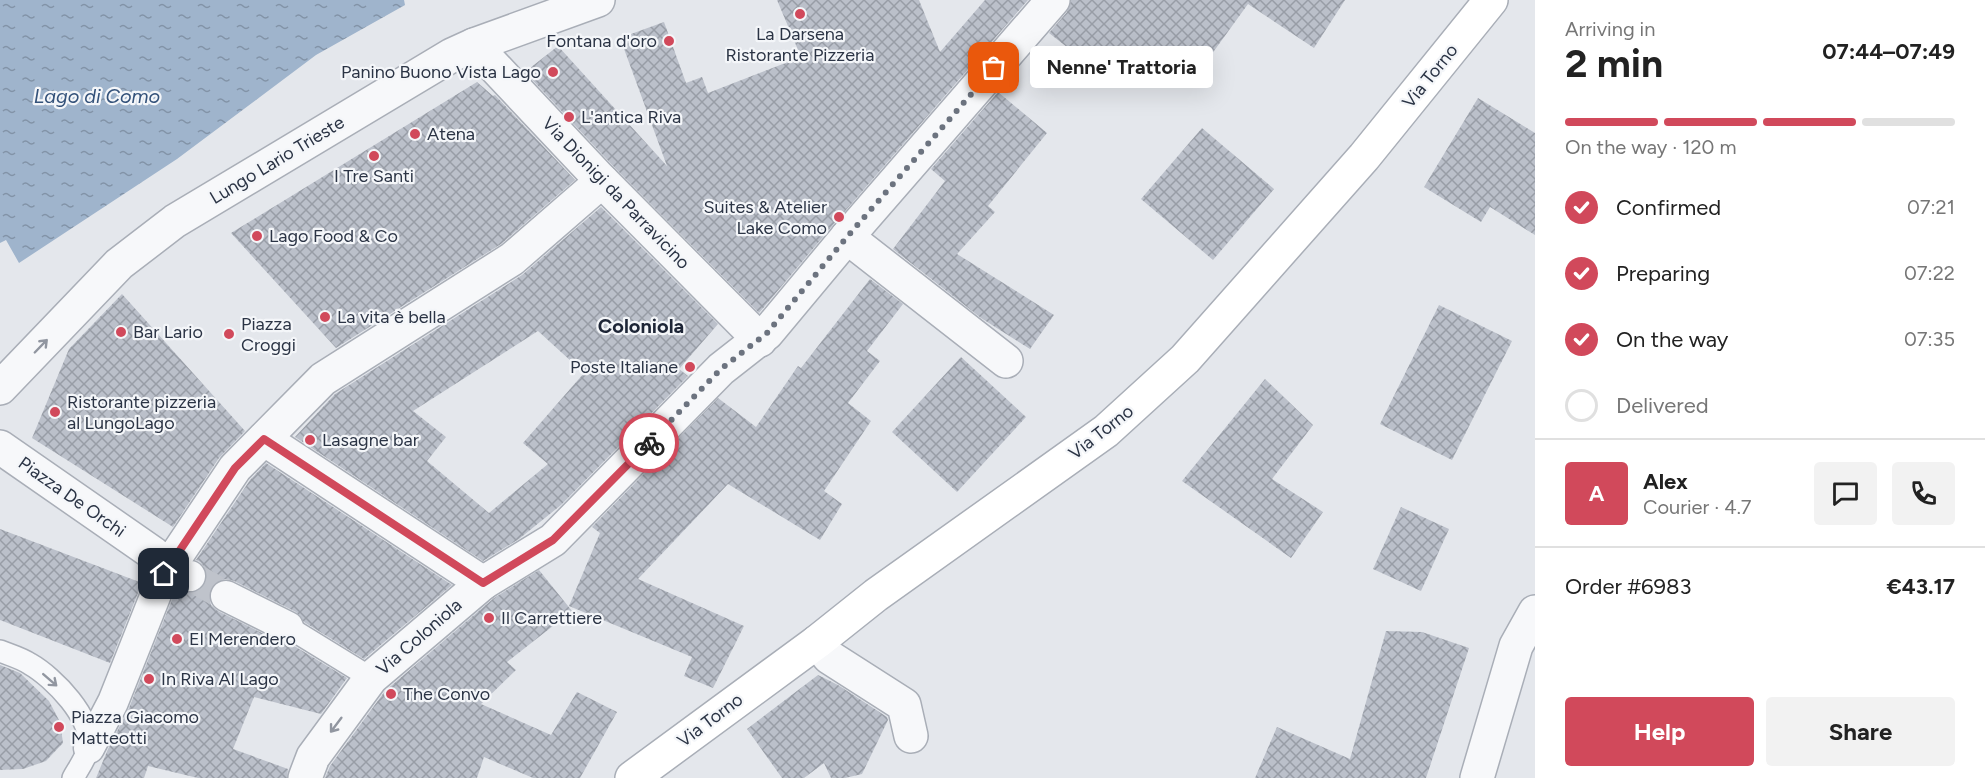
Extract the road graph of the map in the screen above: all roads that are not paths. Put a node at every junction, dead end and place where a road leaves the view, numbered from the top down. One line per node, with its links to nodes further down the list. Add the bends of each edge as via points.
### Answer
1 (598, 0): 4 (street, Lungo Lario Trieste)
2 (1053, 0): 6 (street, Via Coloniola)
3 (1491, 0): 17 (main road, Via Torno, via 1364,157 1185,359 1106,431 876,595)
4 (474, 45): 5 (street, Via Dionigi da Parravicino); 9 (street, Lungo Lario Trieste, one-way to 4, via 119,264 175,221)
5 (602, 181): 7 (street, Via Dionigi da Parravicino); 10 (street, via 512,259 323,379)
6 (847, 237): 7 (street, Via Coloniola); 8 (street)
7 (760, 340): 13 (street, Via Coloniola, via 721,369 553,540)
8 (1006, 361)
9 (0, 388)
10 (264, 439): 12 (street, via 235,468); 13 (street)
11 (0, 447): 12 (street, Piazza De Orchi, via 154,554)
12 (177, 575): 21 (street)
13 (483, 583): 19 (street, Via Coloniola)
14 (226, 596): 16 (street)
15 (1535, 612): 25 (street, via 1516,646)
16 (288, 627): 19 (lane)
17 (817, 642): 20 (street, via 828,657 904,705); 24 (main road, Via Torno)
18 (0, 651): 21 (lane, one-way to 21, via 30,664 76,705)
19 (371, 678): 23 (street, Via Coloniola, one-way to 23, via 312,757)
20 (911, 736)
21 (89, 748): 22 (lane)
22 (73, 778)
23 (306, 778)
24 (632, 778)
25 (1477, 778)

